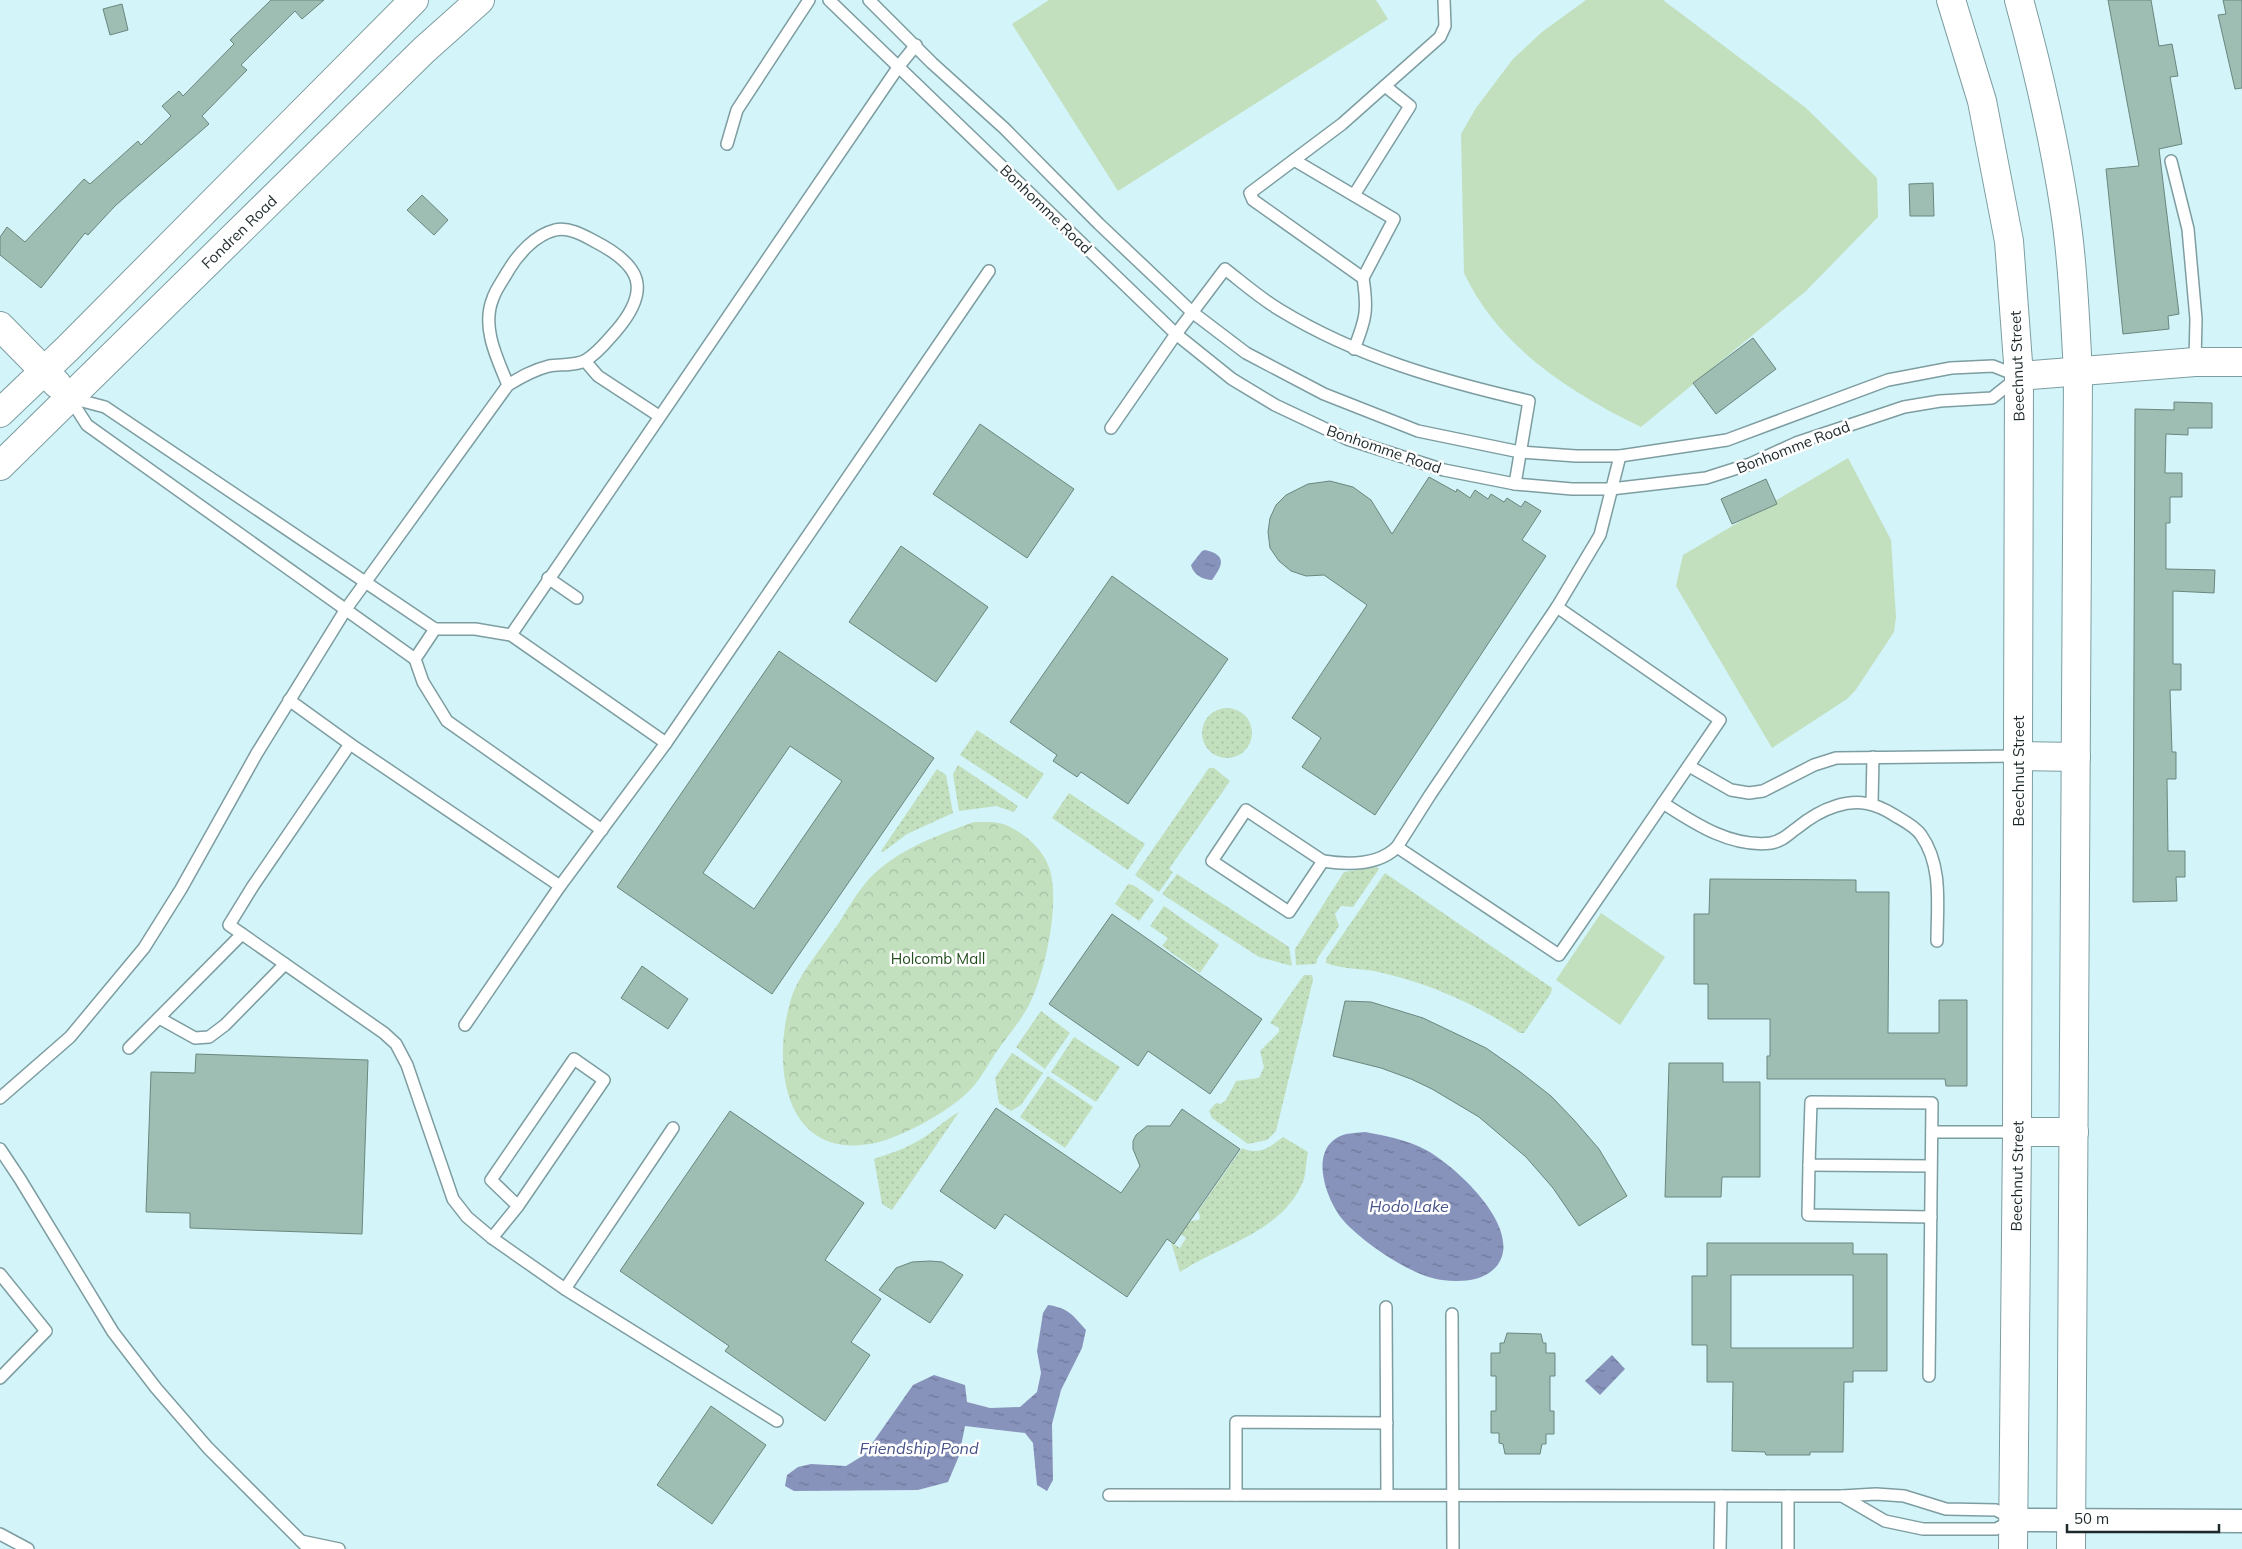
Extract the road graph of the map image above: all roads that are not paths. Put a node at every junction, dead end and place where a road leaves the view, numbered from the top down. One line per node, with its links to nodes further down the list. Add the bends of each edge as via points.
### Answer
1 (414, 0): 25 (main road)
2 (480, 0): 29 (main road, Fondren Road, via 424,50)
3 (808, 0): 12 (lane, via 737,110)
4 (829, 0): 10 (lane, Bonhomme Road)
5 (869, 0): 9 (lane, Bonhomme Road)
6 (1444, 0): 11 (lane, via 1445,26 1440,37)
7 (1952, 0): 27 (main road, Beechnut Street, via 1982,101 2009,241)
8 (2019, 0): 26 (main road, via 2049,119 2065,212 2073,280)
9 (916, 46): 10 (lane); 18 (lane, Bonhomme Road)
10 (899, 66): 20 (lane, Bonhomme Road); 31 (lane)
11 (1385, 86): 13 (lane); 15 (lane, via 1410,106)
12 (726, 144)
13 (1294, 160): 15 (lane); 17 (lane, via 1250,193 1253,200)
14 (2171, 161): 23 (lane, via 2188,229 2196,319)
15 (1354, 195): 17 (lane, via 1394,219)
16 (989, 271): 47 (lane)
17 (1363, 278): 21 (lane, via 1365,323)
18 (1192, 312): 20 (lane); 21 (lane, via 1225,269 1278,309); 33 (lane, Bonhomme Road, via 1246,353 1324,394 1418,431)
19 (0, 326): 25 (main road)
20 (1176, 334): 32 (lane); 36 (lane, Bonhomme Road, via 1232,379 1275,405 1347,439 1444,470)
21 (1354, 349): 33 (lane, via 1459,385 1530,401)
22 (585, 361): 28 (lane, via 549,366); 28 (lane, via 602,347 635,304 636,276 615,251 576,231 556,230 527,247 492,298 488,321 492,348); 31 (lane, via 598,376)
23 (2195, 362): 24 (main road, Bonhomme Road); 26 (main road, Bonhomme Road)
24 (2242, 362)
25 (44, 371): 29 (main road); 30 (main road)
26 (2078, 373): 27 (main road, Bonhomme Road); 50 (main road)
27 (2019, 376): 34 (lane, Bonhomme Road, via 1993,366 1951,368 1888,380 1727,440); 37 (lane, Bonhomme Road, via 1992,398 1904,407 1706,478); 49 (main road, Beechnut Street)
28 (508, 385): 39 (lane)
29 (70, 398): 35 (main road, Fondren Road); 39 (lane, via 105,407); 42 (lane, via 86,425)
30 (0, 413)
31 (659, 416): 38 (lane)
32 (1111, 428)
33 (1520, 452): 34 (lane, Bonhomme Road); 36 (lane)
34 (1620, 456): 37 (lane)
35 (0, 466)
36 (1515, 484): 37 (lane, Bonhomme Road, via 1572,489)
37 (1611, 488): 41 (lane, via 1600,535)
38 (548, 578): 40 (lane); 44 (lane)
39 (364, 583): 42 (lane); 43 (lane)
40 (577, 598)
41 (1557, 607): 52 (lane, via 1720,720); 56 (lane)
42 (346, 609): 45 (lane); 46 (lane)
43 (434, 629): 44 (lane, via 475,629); 45 (lane)
44 (511, 635): 47 (lane)
45 (415, 659): 55 (lane, via 422,682 447,721)
46 (289, 700): 48 (lane); 65 (lane, via 144,948 70,1037)
47 (666, 743): 55 (lane)
48 (350, 744): 58 (lane); 59 (lane, via 230,925)
49 (2018, 756): 50 (main road); 51 (lane); 68 (main road, Beechnut Street)
50 (2076, 756): 69 (main road)
51 (1874, 757): 52 (lane, via 1836,758 1814,765 1763,791 1749,793 1731,790); 54 (lane)
52 (1689, 766): 53 (lane)
53 (1663, 803): 54 (lane, via 1718,835 1761,843 1779,841 1836,806); 56 (lane, via 1559,955)
54 (1872, 803): 60 (lane, via 1920,833 1935,863)
55 (602, 830): 58 (lane)
56 (1397, 847): 57 (lane, via 1380,860 1357,863)
57 (1323, 860): 57 (lane, via 1246,810 1212,861 1289,912)
58 (560, 886): 63 (lane)
59 (242, 934): 61 (lane); 62 (lane)
60 (1937, 941)
61 (285, 964): 62 (lane, via 209,1037 195,1038); 75 (lane, via 396,1044 407,1065 453,1199 467,1217)
62 (159, 1018): 64 (lane)
63 (465, 1025)
64 (129, 1048)
65 (0, 1098)
66 (673, 1128): 77 (lane)
67 (1932, 1132): 68 (lane); 71 (lane, via 1932,1103 1810,1102); 72 (lane)
68 (2017, 1132): 69 (main road); 92 (main road, Beechnut Street)
69 (2074, 1132): 93 (main road)
70 (0, 1150): 97 (lane, via 113,1332 156,1388 208,1448)
71 (1809, 1164): 72 (lane); 74 (lane, via 1808,1214)
72 (1931, 1166): 74 (lane)
73 (518, 1206): 73 (lane, via 604,1080 574,1058 491,1180); 75 (lane)
74 (1931, 1217): 80 (lane)
75 (492, 1238): 77 (lane)
76 (0, 1274): 81 (lane, via 46,1331)
77 (565, 1289): 82 (lane)
78 (1386, 1307): 83 (lane)
79 (1452, 1314): 87 (lane)
80 (1929, 1376)
81 (0, 1378)
82 (777, 1421)
83 (1386, 1423): 85 (lane, via 1236,1422); 86 (lane)
84 (1109, 1495): 85 (lane)
85 (1236, 1495): 86 (lane)
86 (1387, 1495): 87 (lane)
87 (1453, 1496): 88 (lane); 100 (lane)
88 (1721, 1496): 89 (lane); 101 (lane)
89 (1788, 1496): 90 (lane); 102 (lane)
90 (1842, 1496): 91 (lane, via 1904,1496); 95 (lane, via 1885,1521)
91 (1946, 1509): 92 (lane, via 1996,1510); 95 (lane)
92 (2014, 1520): 93 (street); 95 (lane, via 1996,1529); 103 (main road, Beechnut Street)
93 (2071, 1520): 94 (street); 104 (main road)
94 (2242, 1521)
95 (1944, 1530)
96 (0, 1534): 98 (lane)
97 (305, 1545): 99 (lane)
98 (28, 1549)
99 (339, 1549)
100 (1453, 1549)
101 (1720, 1549)
102 (1788, 1549)
103 (2013, 1549)
104 (2071, 1549)

